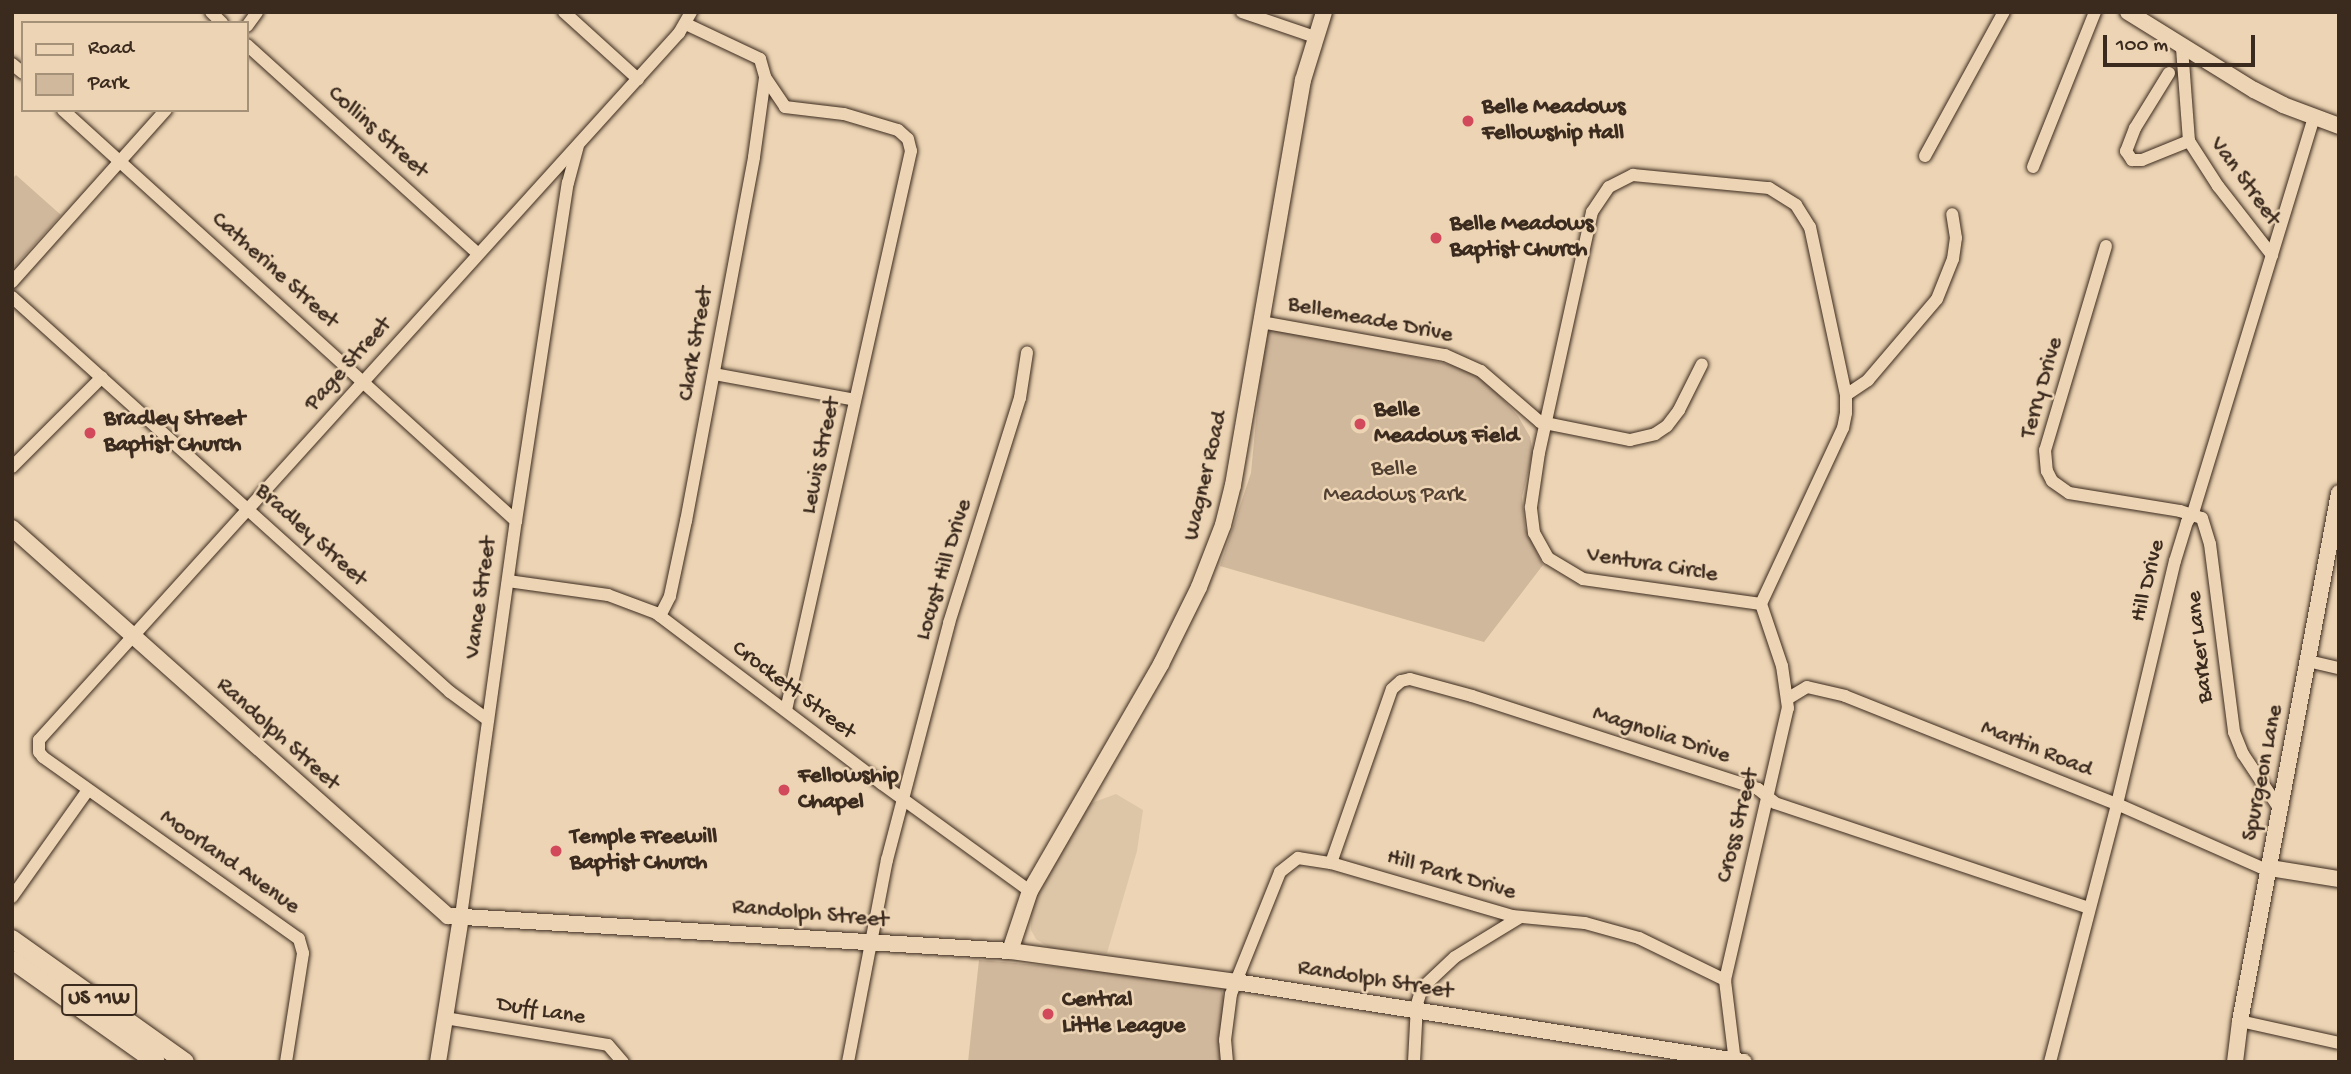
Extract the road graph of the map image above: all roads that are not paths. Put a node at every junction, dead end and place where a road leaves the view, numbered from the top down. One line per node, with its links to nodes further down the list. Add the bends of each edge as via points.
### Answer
1 (564, 12): 13 (street)
2 (1241, 12): 8 (street)
3 (1324, 12): 8 (street, Wagner Road)
4 (2004, 12): 20 (street)
5 (2095, 12): 22 (street)
6 (2128, 12): 10 (street)
7 (688, 18): 12 (street, Lewis Street, via 755,54 764,64); 13 (street, Page Street)
8 (1315, 37): 29 (street, Wagner Road, via 1303,80)
9 (248, 46): 25 (street, Collins Street)
10 (2182, 48): 16 (street); 18 (street, Van Street)
11 (2169, 73): 18 (street, via 2126,146 2127,156 2132,160 2153,158)
12 (765, 77): 32 (street, Clark Street); 36 (street, Lewis Street, via 775,96 793,110 844,114 904,134 911,151)
13 (638, 79): 19 (street, Page Street)
14 (65, 112): 21 (street, Catherine Street)
15 (164, 112): 21 (street)
16 (2314, 118): 17 (street); 26 (street, Hill Drive)
17 (2339, 126)
18 (2189, 141): 26 (street, Van Street)
19 (579, 142): 25 (street, Page Street); 42 (street, Vance Street, via 568,183)
20 (1925, 156)
21 (119, 162): 27 (street); 34 (street, Catherine Street)
22 (2033, 167)
23 (1952, 214): 35 (street, via 1953,259 1937,299 1868,380)
24 (2106, 246): 41 (street, Terry Drive, via 2045,450 2047,471 2052,481 2069,493)
25 (477, 253): 34 (street, Page Street)
26 (2272, 255): 41 (street, Hill Drive)
27 (12, 282)
28 (12, 297): 33 (street, Bradley Street)
29 (1261, 322): 37 (street, Bellemeade Drive, via 1459,359 1481,370 1534,419); 62 (street, Wagner Road, via 1233,485 1214,551 1161,664)
30 (1027, 353): 56 (street, Locust Hill Drive, via 1020,398 950,623)
31 (1702, 364): 37 (street, Bellemeade Drive, via 1674,418 1655,434 1630,440)
32 (714, 374): 36 (street); 46 (street, Clark Street, via 673,583)
33 (102, 377): 38 (street); 40 (street, Bradley Street)
34 (364, 380): 40 (street, Page Street); 42 (street, Catherine Street)
35 (1846, 395): 37 (street, Ventura Circle, via 1810,228 1796,205 1765,187 1633,175 1609,187 1592,212); 45 (street, Ventura Circle, via 1843,428)
36 (855, 400): 51 (street, Lewis Street)
37 (1547, 424): 45 (street, Ventura Circle, via 1531,520 1539,545 1554,564 1595,582)
38 (12, 467)
39 (2339, 492): 48 (street, Spurgeon Lane)
40 (248, 508): 47 (street, Page Street); 52 (street, Bradley Street, via 450,692)
41 (2193, 513): 57 (street, Hill Drive, via 2175,561); 58 (street, Barker Lane, via 2206,525 2210,544 2234,732 2243,754)
42 (516, 521): 44 (street, Vance Street)
43 (12, 528): 47 (street, Randolph Street)
44 (508, 581): 46 (street, Crockett Street, via 630,600); 52 (street, Vance Street)
45 (1761, 604): 50 (street, Cross Street, via 1782,666)
46 (660, 616): 51 (street, Crockett Street)
47 (133, 637): 53 (street, Page Street); 65 (street, Randolph Street, via 431,903 448,916)
48 (2308, 661): 49 (street); 58 (street, Spurgeon Lane)
49 (2339, 668)
50 (1787, 699): 55 (street, Cross Street); 57 (street, Martin Road, via 1807,687 1845,696)
51 (786, 710): 56 (street, Crockett Street)
52 (488, 720): 65 (street, Vance Street)
53 (37, 747): 54 (street, Moorland Avenue, via 43,757)
54 (88, 790): 63 (street); 80 (street, Moorland Avenue, via 299,939 303,953)
55 (1767, 797): 59 (street, Magnolia Drive, via 1758,789 1410,679 1392,689); 64 (street, Magnolia Drive); 71 (street, Cross Street)
56 (903, 799): 62 (street, Crockett Street); 68 (street, Locust Hill Drive)
57 (2117, 804): 60 (street, Martin Road); 64 (street, Hill Drive)
58 (2281, 811): 60 (street, Spurgeon Lane)
59 (1331, 863): 66 (street, Hill Park Drive); 72 (street, Hill Park Drive, via 1306,857 1284,865)
60 (2270, 868): 61 (street); 75 (street, Spurgeon Lane)
61 (2339, 879)
62 (1030, 891): 69 (street, Wagner Road)
63 (12, 897)
64 (2089, 908): 86 (street, Hill Drive)
65 (461, 916): 68 (street, Randolph Street); 74 (street, Vance Street)
66 (1519, 918): 71 (street, Hill Park Drive, via 1585,923 1639,938); 73 (street, via 1440,970 1422,988)
67 (12, 939): 79 (main road, US 11W)
68 (871, 943): 69 (street, Randolph Street); 83 (street, Locust Hill Drive)
69 (1010, 951): 72 (street, Randolph Street)
70 (12, 960): 78 (main road, US 11W)
71 (1725, 980): 77 (street, Cross Street)
72 (1236, 982): 73 (street, Randolph Street); 84 (street, Hill Park Drive, via 1226,1019)
73 (1416, 1011): 77 (street, Randolph Street); 85 (street)
74 (445, 1018): 81 (street, Vance Street); 82 (street, Duff Lane, via 608,1045)
75 (2240, 1021): 76 (street); 87 (street, Spurgeon Lane)
76 (2339, 1043)
77 (1738, 1061)
78 (156, 1062)
79 (185, 1062)
80 (286, 1062)
81 (438, 1062)
82 (623, 1062)
83 (848, 1062)
84 (1227, 1062)
85 (1414, 1062)
86 (2050, 1062)
87 (2235, 1062)

